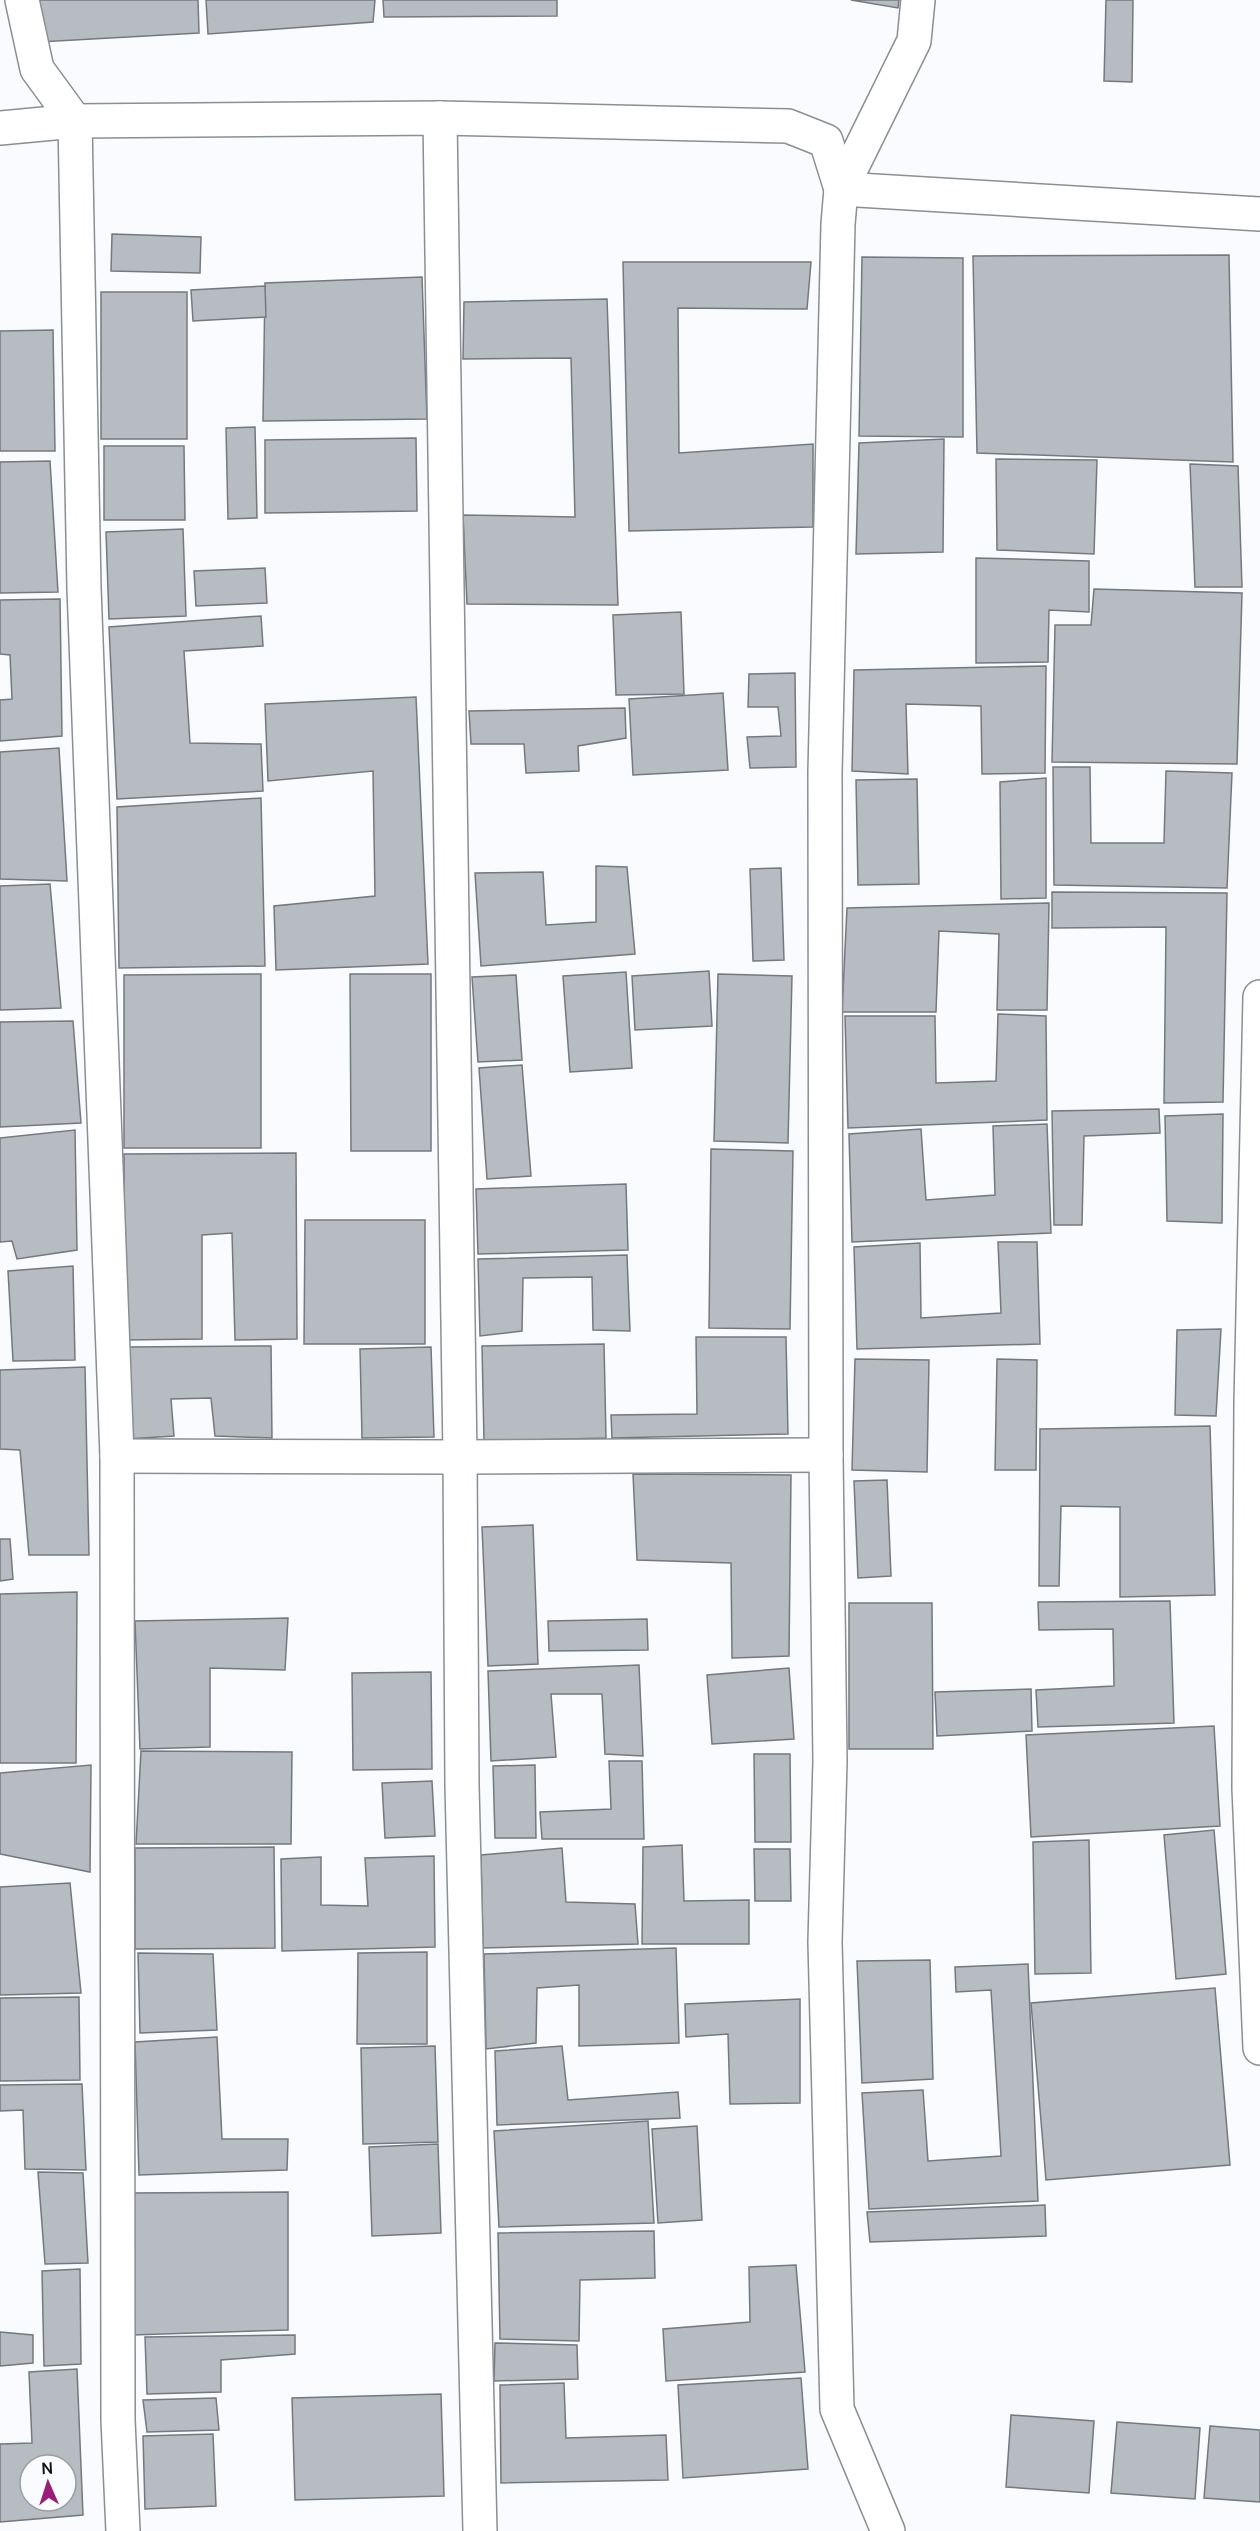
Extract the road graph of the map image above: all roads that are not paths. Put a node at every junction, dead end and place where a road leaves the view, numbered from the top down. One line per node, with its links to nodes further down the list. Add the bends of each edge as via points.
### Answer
1 (21, 0): 4 (street, via 37,69)
2 (918, 0): 6 (street, via 914,41)
3 (440, 118): 4 (street); 6 (street, via 789,126 826,141); 11 (street)
4 (75, 121): 5 (street); 10 (street, via 84,588)
5 (0, 128)
6 (841, 189): 7 (street); 9 (street, via 825,772)
7 (1260, 214)
8 (1260, 998): 12 (street, via 1251,1391 1250,1788)
9 (826, 1455): 11 (street); 15 (street, via 830,1761 825,1942 837,2409)
10 (117, 1456): 11 (street); 13 (street, via 118,2420)
11 (460, 1457): 14 (street, via 462,1785)
12 (1260, 2048)
13 (123, 2531)
14 (480, 2531)
15 (888, 2531)

